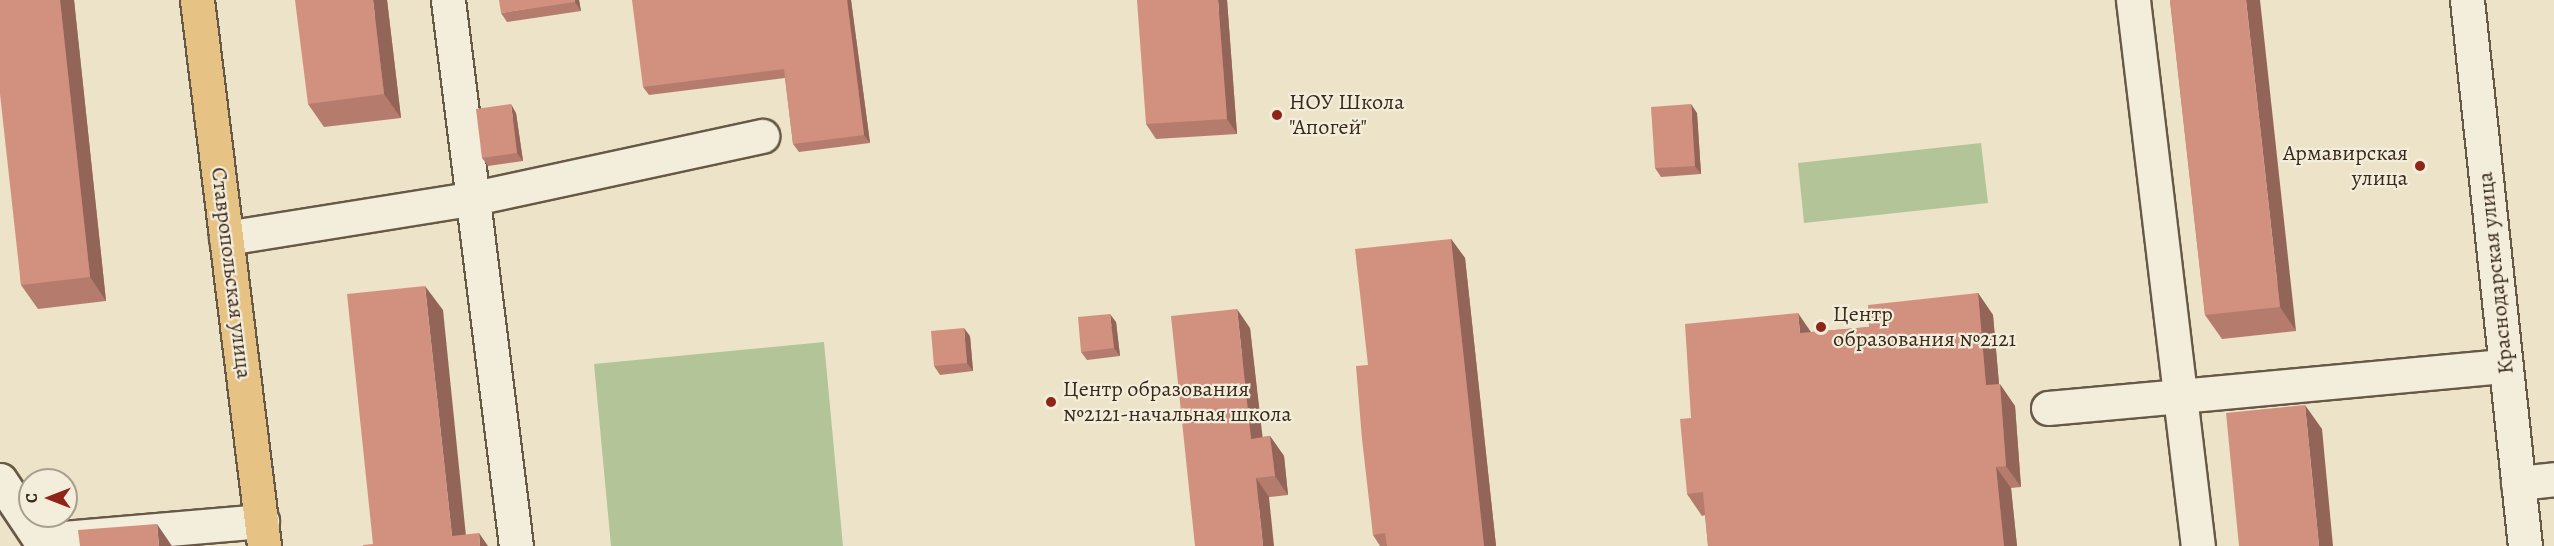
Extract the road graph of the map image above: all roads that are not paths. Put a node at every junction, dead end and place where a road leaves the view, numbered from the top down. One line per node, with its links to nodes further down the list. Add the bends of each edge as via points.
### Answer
1 (197, 0): 7 (main road, Ставропольская улица)
2 (448, 0): 6 (street)
3 (2133, 0): 9 (street)
4 (2467, 0): 8 (street, Краснодарская улица)
5 (762, 136): 6 (street)
6 (475, 198): 7 (street); 16 (street)
7 (226, 238): 14 (main road, Ставропольская улица)
8 (2506, 366): 9 (street); 13 (street, Краснодарская улица)
9 (2180, 396): 10 (street); 17 (street)
10 (2048, 408)
11 (2554, 479): 13 (street)
12 (0, 480): 15 (street)
13 (2518, 483): 18 (street, Краснодарская улица)
14 (263, 533): 15 (street)
15 (40, 543)
16 (516, 546)
17 (2198, 546)
18 (2525, 546)

